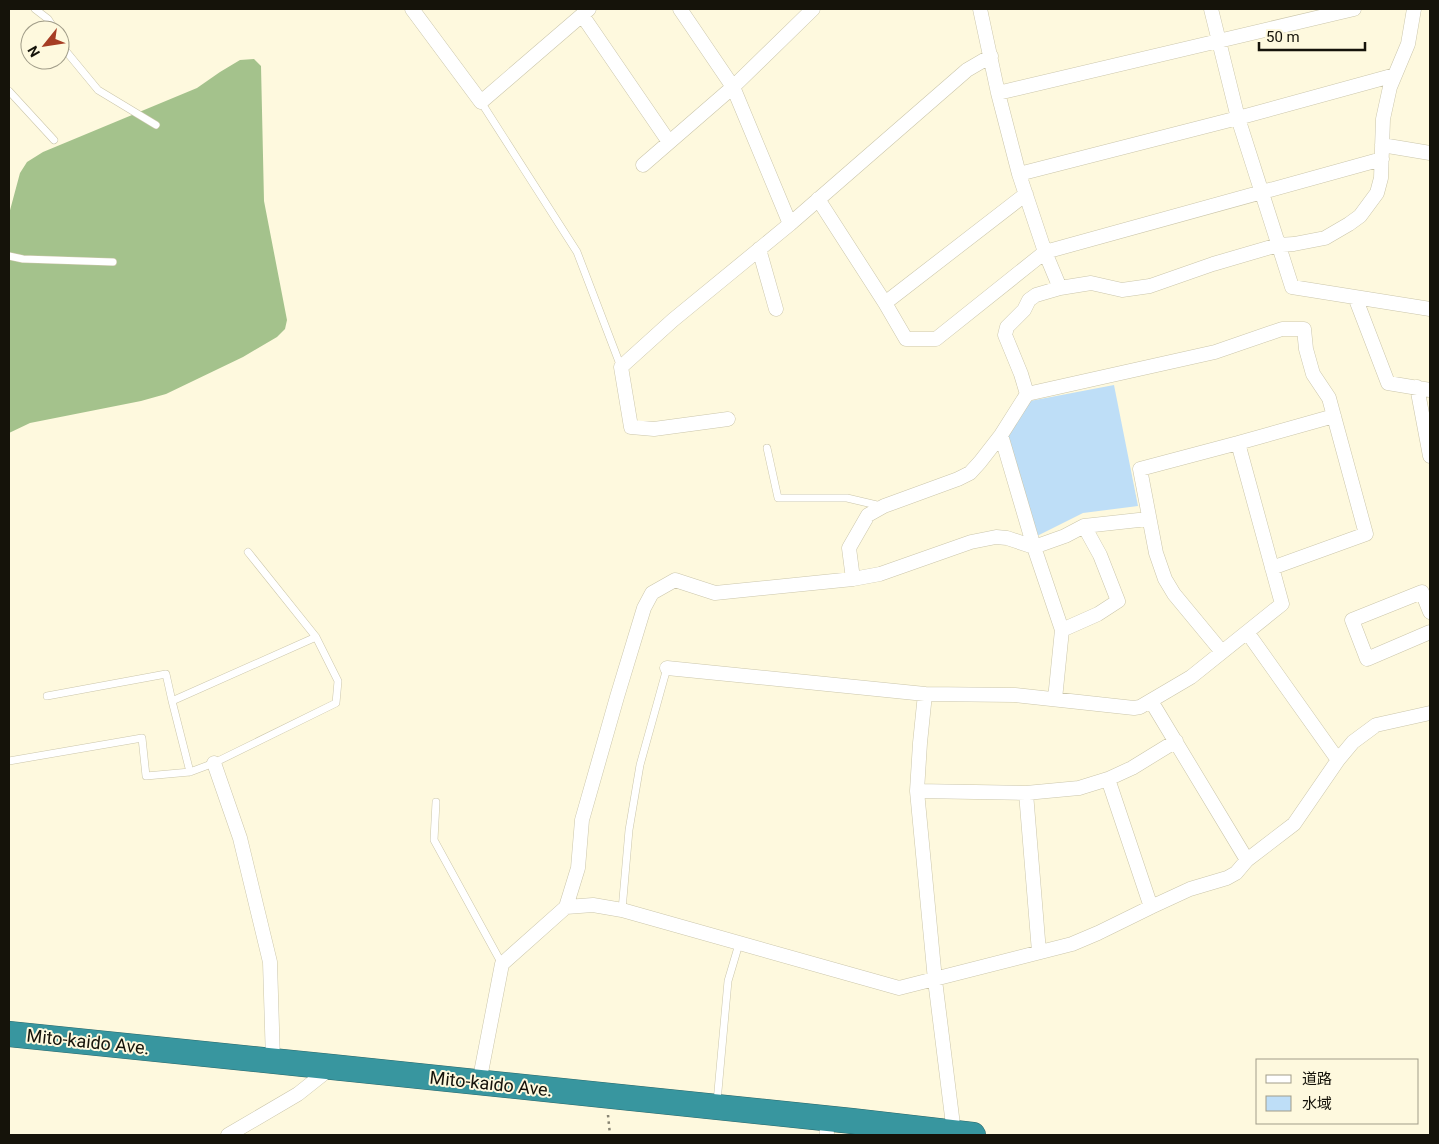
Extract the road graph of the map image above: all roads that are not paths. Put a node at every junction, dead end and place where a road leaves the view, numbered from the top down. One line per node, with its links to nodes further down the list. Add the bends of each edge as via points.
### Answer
1 (35, 9): 10 (lane)
2 (412, 9): 18 (street)
3 (680, 9): 15 (street)
4 (813, 9): 15 (street)
5 (1211, 9): 11 (street)
6 (1354, 9): 11 (street)
7 (1414, 9): 14 (street, via 1408,44)
8 (985, 10): 13 (street)
9 (586, 12): 18 (street); 22 (street)
10 (49, 20)
11 (1218, 41): 17 (street); 19 (street)
12 (70, 55): 20 (lane, via 98,90)
13 (991, 56): 17 (street); 29 (street, via 967,70)
14 (1394, 74): 19 (street); 23 (street, via 1383,119)
15 (733, 87): 22 (street); 30 (street)
16 (9, 91): 21 (lane)
17 (998, 93): 26 (street)
18 (481, 102): 41 (lane, via 578,252)
19 (1238, 118): 26 (street); 27 (street)
20 (156, 125)
21 (54, 140)
22 (669, 142): 25 (street)
23 (1382, 152): 24 (street); 27 (street); 31 (street, via 1382,178 1377,193 1360,216 1325,238)
24 (1430, 153)
25 (643, 165)
26 (1019, 174): 28 (street)
27 (1261, 192): 31 (street); 33 (street)
28 (1026, 194): 33 (street); 38 (street)
29 (818, 199): 30 (street); 38 (street)
30 (790, 224): 32 (street)
31 (1278, 244): 36 (street, via 1150,286 1122,290 1091,282); 37 (street, via 1292,287)
32 (759, 249): 39 (street); 41 (street)
33 (1045, 252): 36 (street); 38 (street, via 936,339 906,339)
34 (9, 256): 35 (lane)
35 (113, 262)
36 (1060, 288): 43 (street, via 1029,300 1007,327 1005,335)
37 (1355, 297): 40 (street); 42 (street, via 1388,383)
38 (885, 303)
39 (776, 309)
40 (1430, 309)
41 (621, 367): 45 (street, via 631,427 654,429)
42 (1423, 388): 49 (street)
43 (1027, 394): 44 (street, via 1215,352 1282,328 1304,329 1313,374 1329,398); 46 (street)
44 (1334, 416): 47 (street); 55 (street, via 1366,534)
45 (728, 419)
46 (1001, 435): 50 (street, via 970,473); 53 (street)
47 (1238, 443): 51 (street, via 1140,469); 55 (street)
48 (767, 448): 50 (lane, via 778,498 847,498)
49 (1430, 456)
50 (884, 506): 56 (street, via 868,515 849,548)
51 (1148, 519): 52 (street); 62 (street, via 1165,579)
52 (1084, 526): 53 (street); 58 (street, via 1100,555 1118,601)
53 (1034, 547): 56 (street, via 996,537); 58 (street)
54 (248, 552): 61 (lane)
55 (1272, 568): 59 (street, via 1282,604)
56 (853, 580): 80 (street, via 715,593 675,580 652,593 644,608 616,697 582,820 578,868)
57 (1430, 612): 60 (street, via 1422,592 1352,620 1367,659)
58 (1062, 630): 66 (street)
59 (1247, 632): 62 (street); 71 (street)
60 (1430, 632)
61 (316, 636): 67 (lane); 73 (lane, via 338,681 336,703)
62 (1222, 652): 68 (street, via 1191,677)
63 (667, 668): 64 (street); 82 (lane, via 640,765 629,830)
64 (925, 694): 66 (street); 76 (street)
65 (47, 696): 67 (lane, via 166,674)
66 (1055, 698): 68 (street, via 1134,708)
67 (172, 701): 74 (lane)
68 (1151, 701): 70 (street)
69 (1430, 713): 71 (street, via 1376,725 1353,742)
70 (1176, 741): 75 (street); 79 (street)
71 (1338, 760): 79 (street, via 1294,824)
72 (9, 761): 74 (lane, via 142,738 146,776)
73 (214, 763): 74 (lane); 88 (street, via 240,838 270,962)
74 (190, 772)
75 (1108, 779): 77 (street, via 1079,788); 81 (street)
76 (917, 791): 77 (street); 86 (street)
77 (1026, 793): 84 (street)
78 (436, 802): 85 (lane, via 434,840)
79 (1247, 860): 81 (street, via 1236,873 1226,878 1190,889)
80 (566, 906): 82 (street, via 593,904); 85 (street)
81 (1151, 907): 84 (street, via 1072,944)
82 (622, 910): 83 (street)
83 (739, 944): 86 (street, via 898,988); 91 (lane, via 728,981)
84 (1040, 952): 86 (street)
85 (502, 964): 90 (street)
86 (935, 980): 93 (street)
87 (9, 1034): 88 (highway, Mito-kaido Ave.)
88 (273, 1061): 89 (highway, Mito-kaido Ave.)
89 (332, 1067): 90 (highway, Mito-kaido Ave.); 94 (street, via 298,1094)
90 (479, 1083): 91 (highway, Mito-kaido Ave.)
91 (716, 1108): 92 (highway, Mito-kaido Ave.)
92 (827, 1127): 93 (highway, Mito-kaido Ave.)
93 (964, 1134)
94 (228, 1135)

